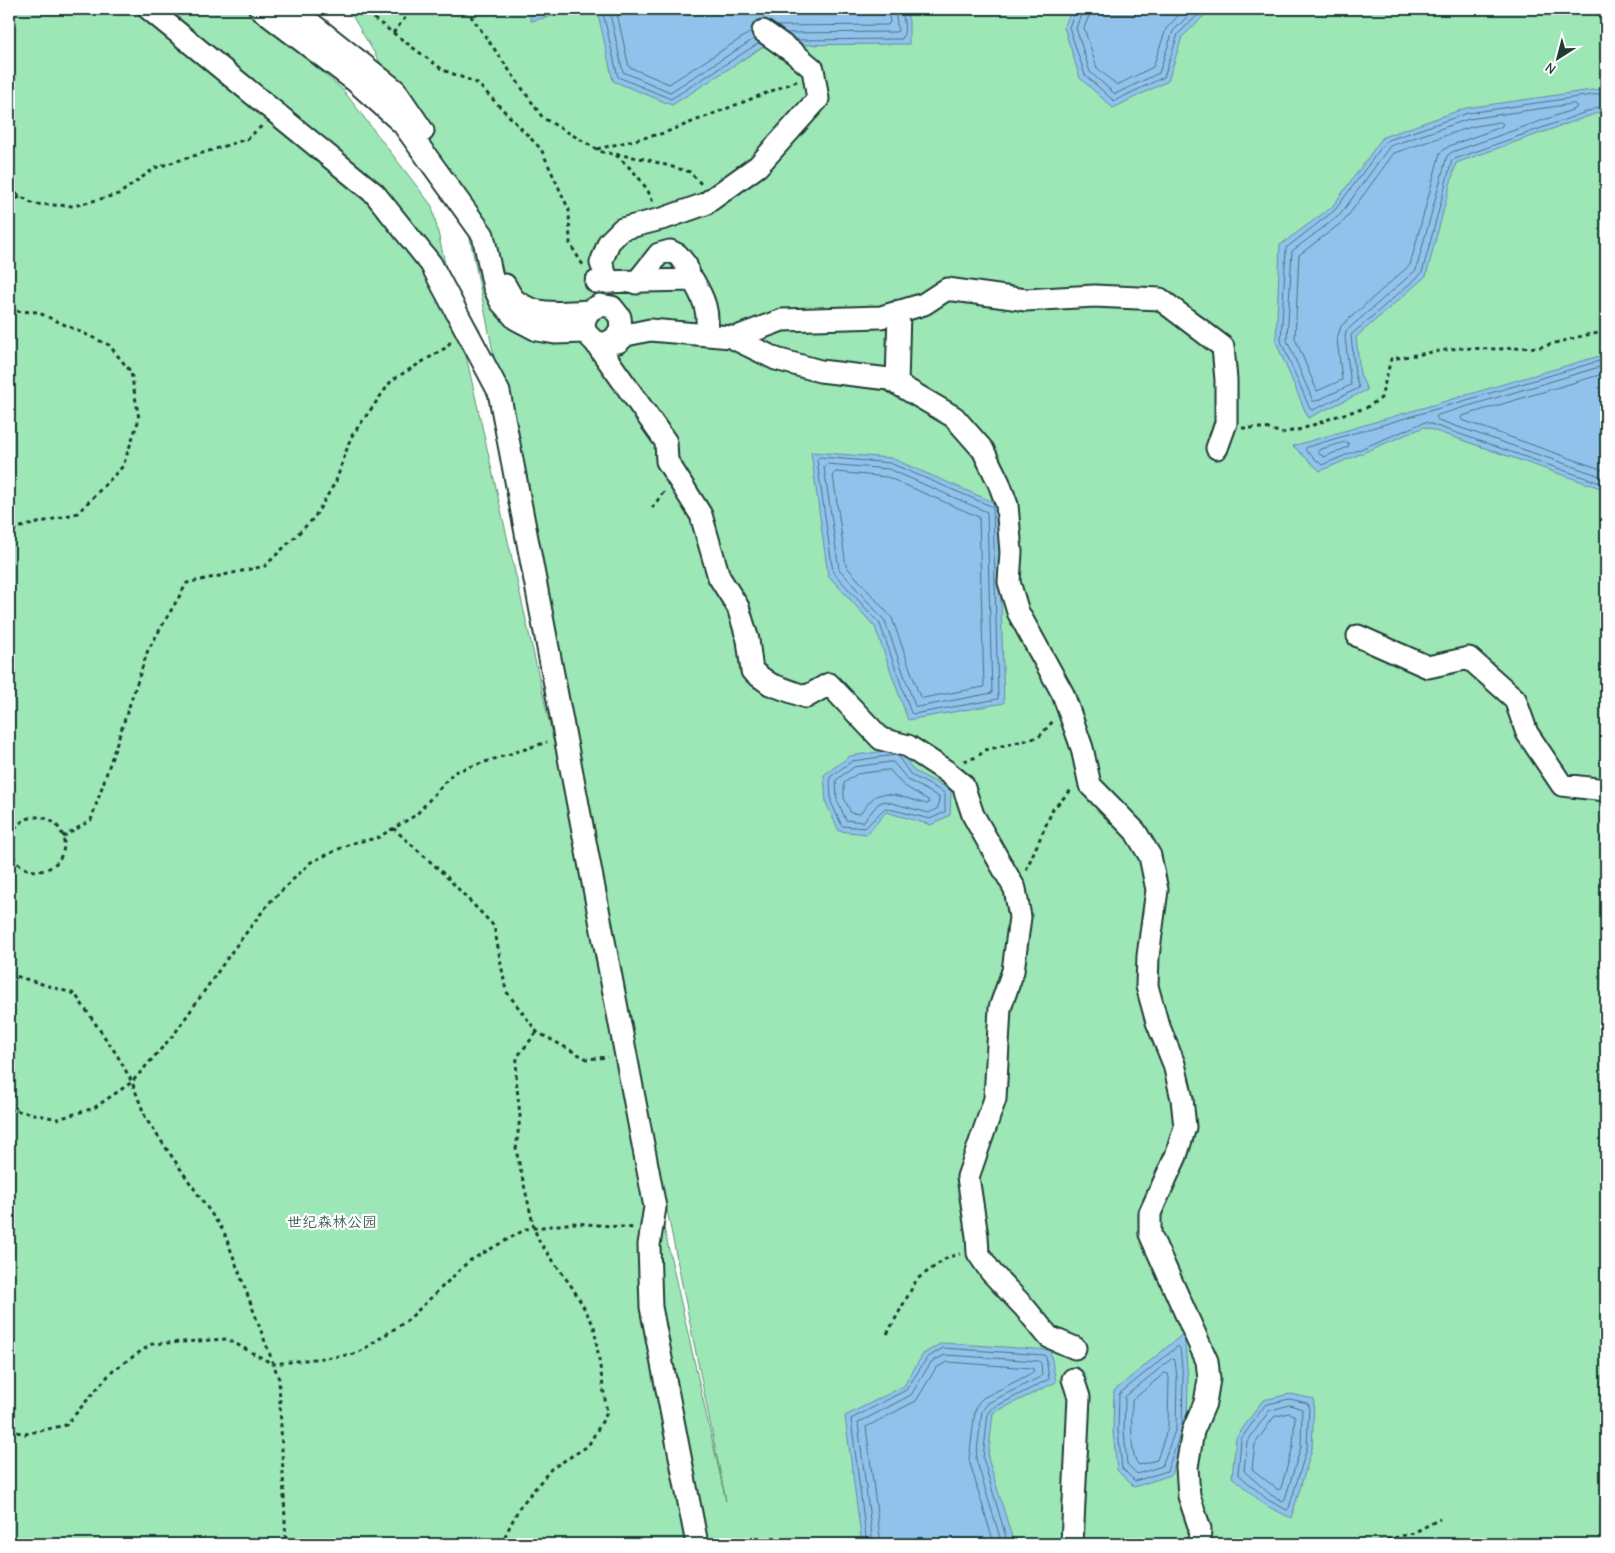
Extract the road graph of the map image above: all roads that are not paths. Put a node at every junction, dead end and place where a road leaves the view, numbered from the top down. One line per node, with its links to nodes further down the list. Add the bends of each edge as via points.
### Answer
1 (149, 9): 18 (lane, via 375,194 431,264 499,392 655,1207 648,1245 652,1307)
2 (260, 9): 11 (lane, via 355,80 403,124 483,235 494,287 501,302 516,319 537,330)
3 (293, 9): 7 (lane, via 395,90 484,218 498,245 497,262 514,300 529,309 550,313)
4 (763, 32): 6 (lane, via 813,69 818,99 758,166 705,204 622,229 609,242 601,263 602,283)
5 (691, 280): 6 (lane); 6 (lane, via 686,265 670,251 659,254); 9 (lane, via 706,307)
6 (636, 283)
7 (588, 311): 11 (lane, via 584,321); 11 (lane, via 606,305 620,317 621,329 614,339)
8 (900, 311): 10 (lane, via 881,317 782,320); 12 (lane); 13 (lane, via 924,304 947,289 1026,300 1094,296 1160,299 1223,347 1226,423)
9 (706, 334): 10 (lane); 11 (lane, via 650,330 626,335 618,342)
10 (734, 338): 12 (lane, via 776,359 820,371 889,380)
11 (596, 339): 16 (lane, via 666,442 667,461 701,515 719,577 738,607 748,640 752,671 770,684 806,697 829,684 881,739 908,746 963,785 973,814 1014,888 1020,916 1013,971 1000,1008 995,1099 968,1177 977,1249 991,1272 1050,1337)
12 (897, 384): 20 (lane, via 954,417 982,450 1007,505 1011,552 1009,582 1018,612 1066,702 1082,748 1090,785 1136,831 1150,856 1157,890 1148,956 1148,986 1174,1064 1185,1126 1176,1156 1150,1214 1150,1234 1207,1361 1209,1379 1205,1403 1193,1431 1187,1467 1189,1496 1200,1529)
13 (1221, 439)
14 (1358, 636): 15 (lane, via 1428,667 1469,658 1515,699 1527,733 1562,785)
15 (1606, 790)
16 (1075, 1348)
17 (1073, 1379): 19 (lane, via 1079,1397)
18 (697, 1544)
19 (1072, 1544)
20 (1199, 1544)

